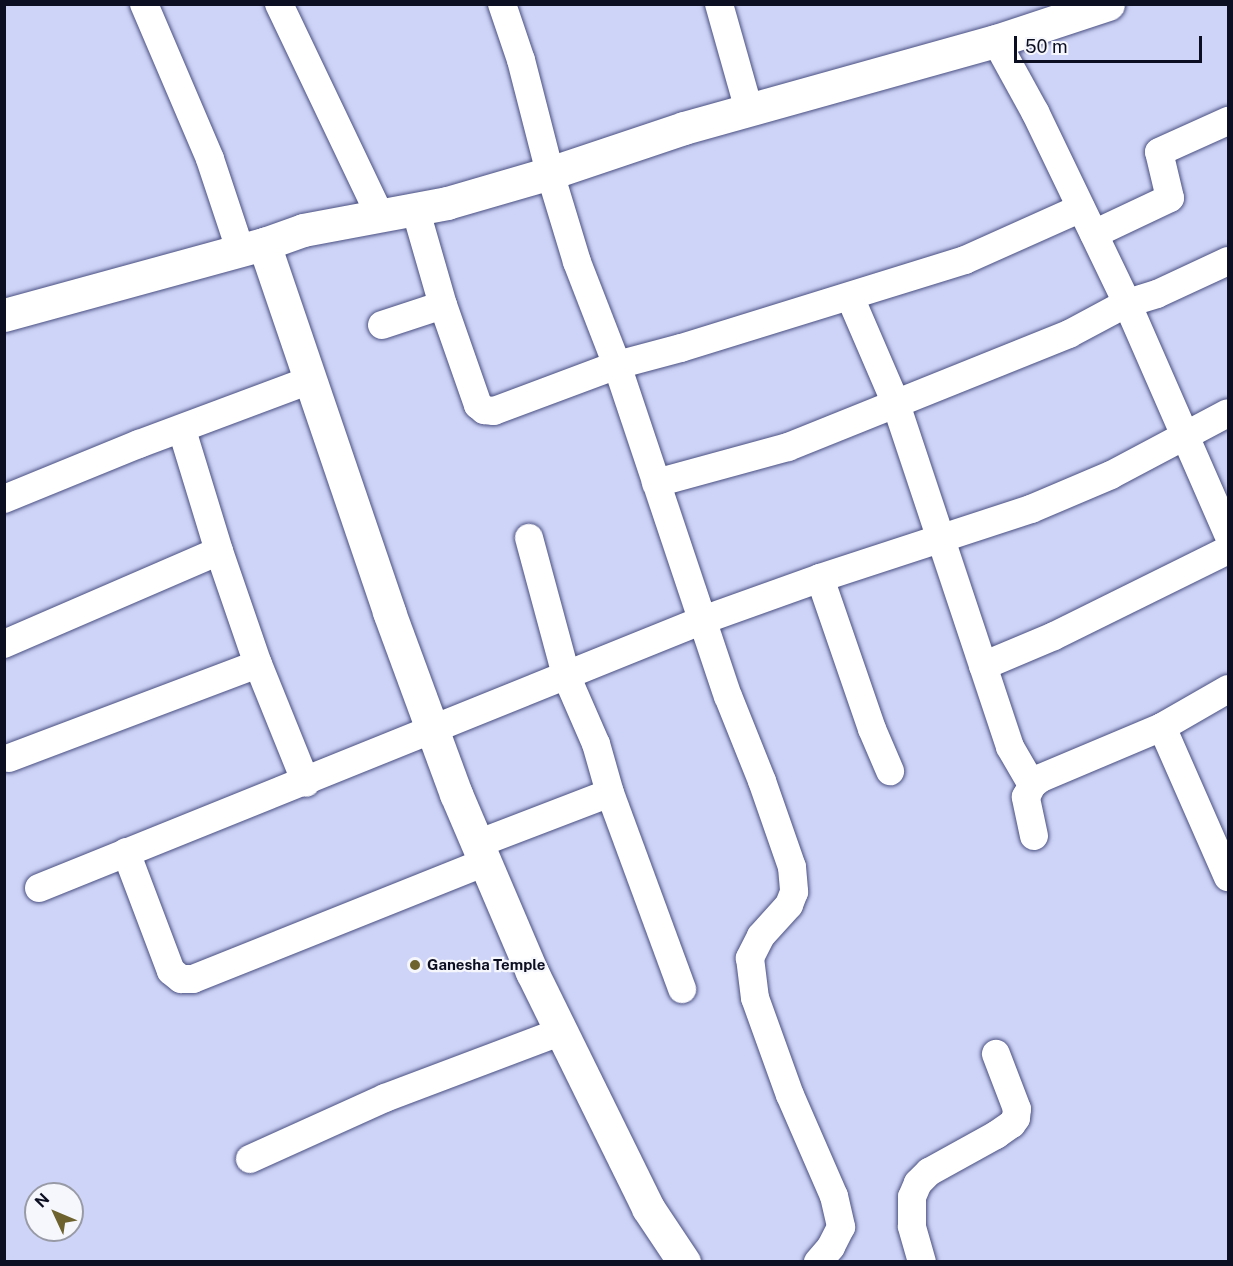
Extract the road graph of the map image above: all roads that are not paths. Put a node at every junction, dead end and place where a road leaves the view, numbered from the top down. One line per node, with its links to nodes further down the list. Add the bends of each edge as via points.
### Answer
1 (144, 4): 14 (street)
2 (279, 4): 12 (street)
3 (502, 4): 9 (street)
4 (719, 4): 7 (street)
5 (1108, 4): 6 (street)
6 (996, 41): 7 (street); 11 (street, via 1035,111)
7 (749, 110): 9 (street)
8 (1228, 121): 13 (street, via 1159,152 1170,198)
9 (549, 173): 10 (street, via 447,203); 21 (street, via 577,262)
10 (415, 208): 12 (street); 18 (street)
11 (1081, 208): 13 (street); 16 (street, via 965,260)
12 (379, 214): 14 (street, via 303,230)
13 (1094, 234): 17 (street)
14 (252, 248): 19 (street); 22 (street)
15 (1228, 261): 17 (street, via 1157,294)
16 (850, 297): 21 (street); 23 (street)
17 (1127, 303): 23 (street, via 1069,334); 26 (street)
18 (443, 305): 20 (street); 21 (street, via 478,405 484,410 494,411)
19 (4, 315)
20 (382, 325)
21 (617, 365): 27 (street)
22 (310, 380): 25 (street); 42 (street)
23 (896, 404): 27 (street, via 788,447); 31 (street)
24 (1228, 413): 26 (street)
25 (182, 430): 28 (street); 33 (street)
26 (1185, 434): 29 (street); 31 (street, via 1111,475 1031,509)
27 (656, 483): 35 (street)
28 (4, 499)
29 (1228, 534)
30 (529, 538): 39 (street)
31 (940, 538): 34 (street); 38 (street)
32 (1228, 550): 38 (street, via 1054,636)
33 (219, 551): 36 (street); 37 (street)
34 (820, 578): 35 (street); 44 (street)
35 (704, 621): 39 (street); 58 (street, via 792,867 794,892 789,905 761,936 750,958 755,998 841,1227)
36 (4, 644)
37 (258, 664): 43 (street); 45 (street)
38 (983, 666): 46 (street, via 1010,747)
39 (566, 675): 42 (street); 47 (street, via 596,744)
40 (1228, 689): 41 (street)
41 (1162, 727): 46 (street); 51 (street)
42 (433, 732): 45 (street); 50 (street)
43 (9, 758)
44 (890, 771)
45 (306, 783): 49 (street)
46 (1032, 785): 48 (street, via 1026,797)
47 (610, 793): 50 (street); 53 (street)
48 (1034, 836)
49 (126, 852): 50 (street, via 171,971 181,979 193,979); 52 (street)
50 (481, 853): 54 (street)
51 (1228, 877)
52 (39, 888)
53 (681, 988)
54 (562, 1031): 56 (street, via 385,1098); 57 (street, via 648,1208)
55 (996, 1054): 59 (street, via 1017,1109 1016,1118 996,1135 929,1172 918,1184 912,1197 912,1226)
56 (250, 1159)
57 (684, 1262)
58 (818, 1262)
59 (922, 1262)

